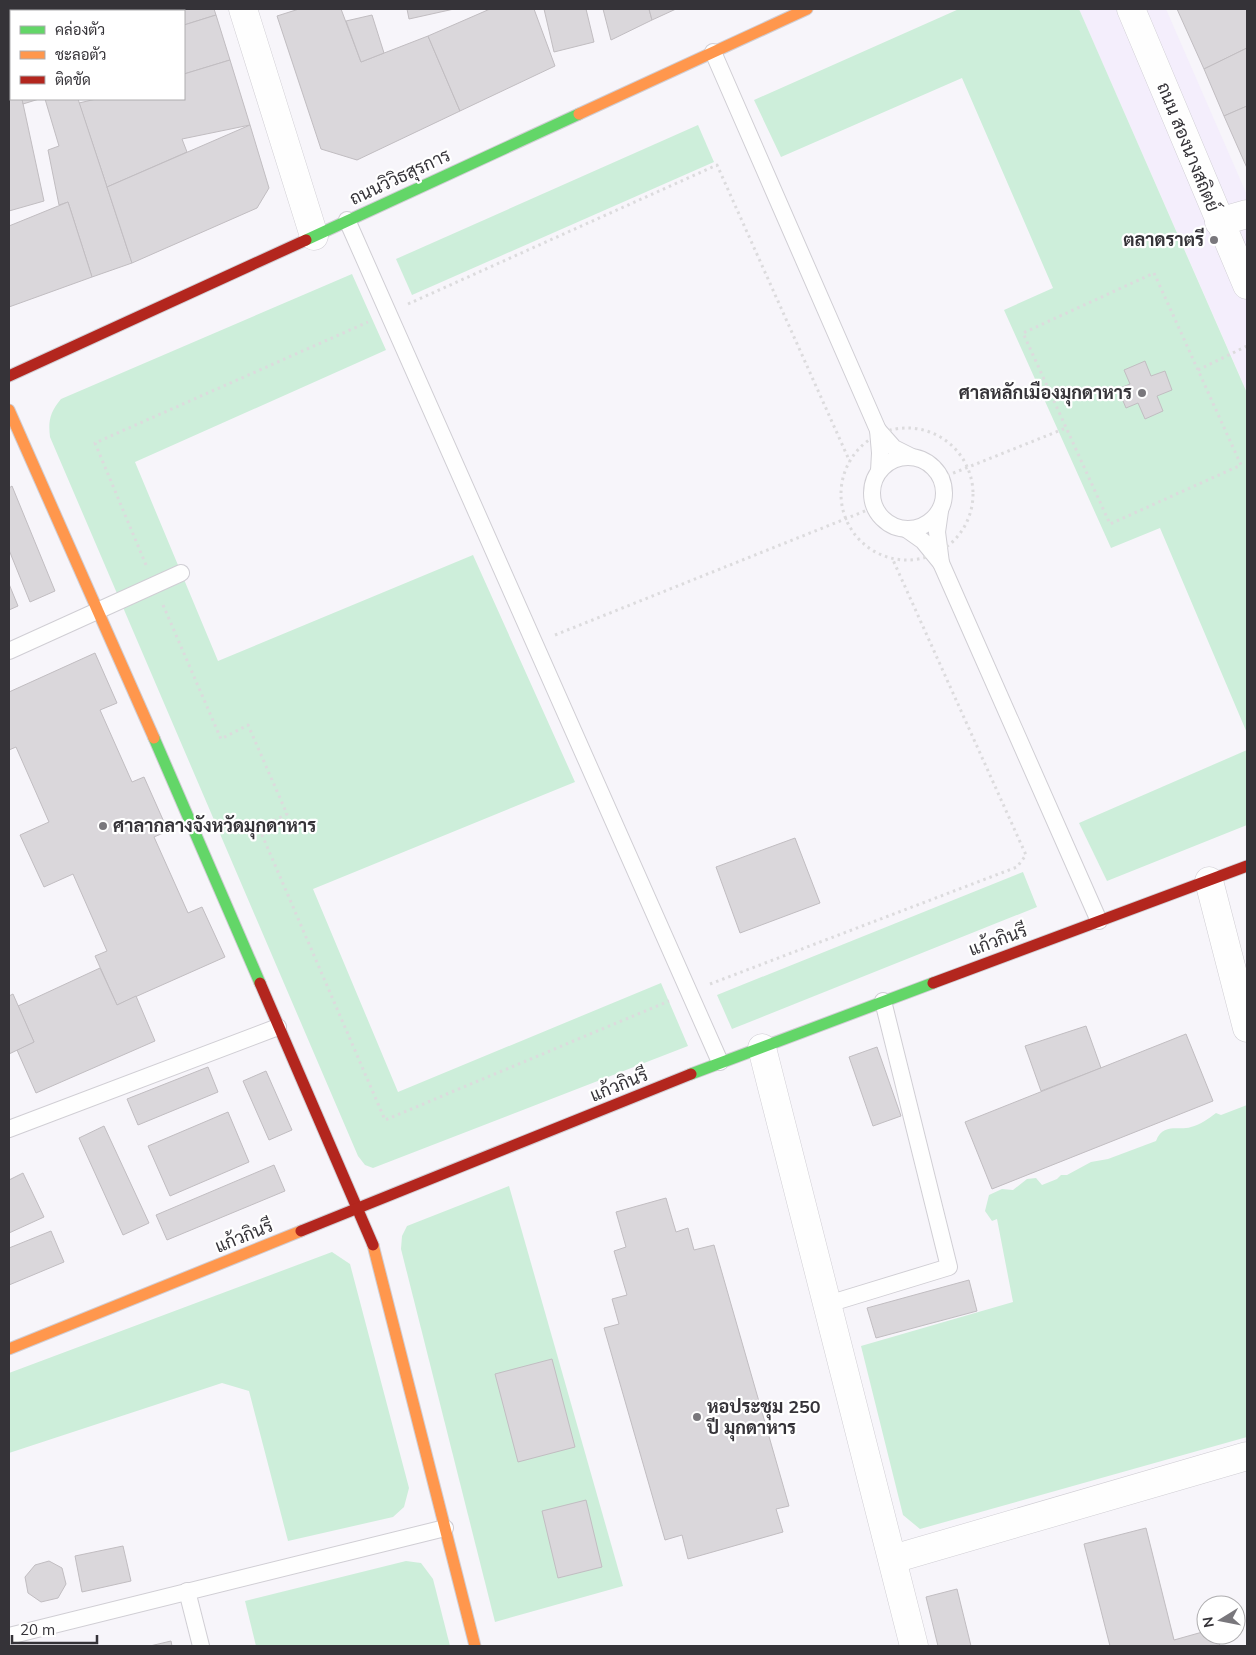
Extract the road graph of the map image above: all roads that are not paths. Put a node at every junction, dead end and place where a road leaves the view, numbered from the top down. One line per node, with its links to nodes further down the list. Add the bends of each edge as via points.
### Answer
1 (243, 9): 8 (street)
2 (806, 9): 4 (street, ถนนวิวิธสุรการ)
3 (1131, 9): 7 (street, ถนน สองนางสถิตย์)
4 (713, 52): 6 (street, ถนนวิวิธสุรการ); 12 (lane)
5 (1247, 214): 7 (street)
6 (347, 220): 8 (street, ถนนวิวิธสุรการ); 28 (lane)
7 (1219, 222): 9 (street, ถนน สองนางสถิตย์)
8 (314, 236): 10 (street, ถนนวิวิธสุรการ)
9 (1247, 286)
10 (9, 376)
11 (9, 410): 19 (street)
12 (879, 432): 13 (lane, via 894,448); 14 (lane)
13 (912, 457): 14 (lane, via 888,462); 15 (lane, via 929,464 941,478 944,500)
14 (878, 471): 16 (lane, via 873,482 875,508 890,525)
15 (940, 511): 16 (lane, via 923,527); 17 (lane)
16 (906, 529): 17 (lane)
17 (938, 557): 23 (lane)
18 (181, 573): 19 (lane)
19 (98, 611): 20 (lane); 25 (street)
20 (9, 651)
21 (1247, 866): 22 (street, แก้วกินรี)
22 (1209, 881): 23 (street, แก้วกินรี); 26 (street)
23 (1099, 921): 24 (street, แก้วกินรี)
24 (882, 1001): 27 (street, แก้วกินรี); 31 (lane, via 949,1267)
25 (278, 1026): 29 (lane); 30 (street)
26 (1247, 1028)
27 (762, 1048): 28 (street, แก้วกินรี); 31 (street)
28 (720, 1062): 30 (street, แก้วกินรี)
29 (9, 1129)
30 (359, 1210): 32 (street, แก้วกินรี); 34 (street, via 373,1243)
31 (828, 1304): 35 (street)
32 (9, 1349)
33 (1247, 1456): 35 (street)
34 (445, 1528): 36 (lane); 39 (street)
35 (893, 1559): 40 (street)
36 (187, 1591): 37 (lane); 38 (lane)
37 (16, 1639)
38 (201, 1646)
39 (475, 1646)
40 (914, 1646)

